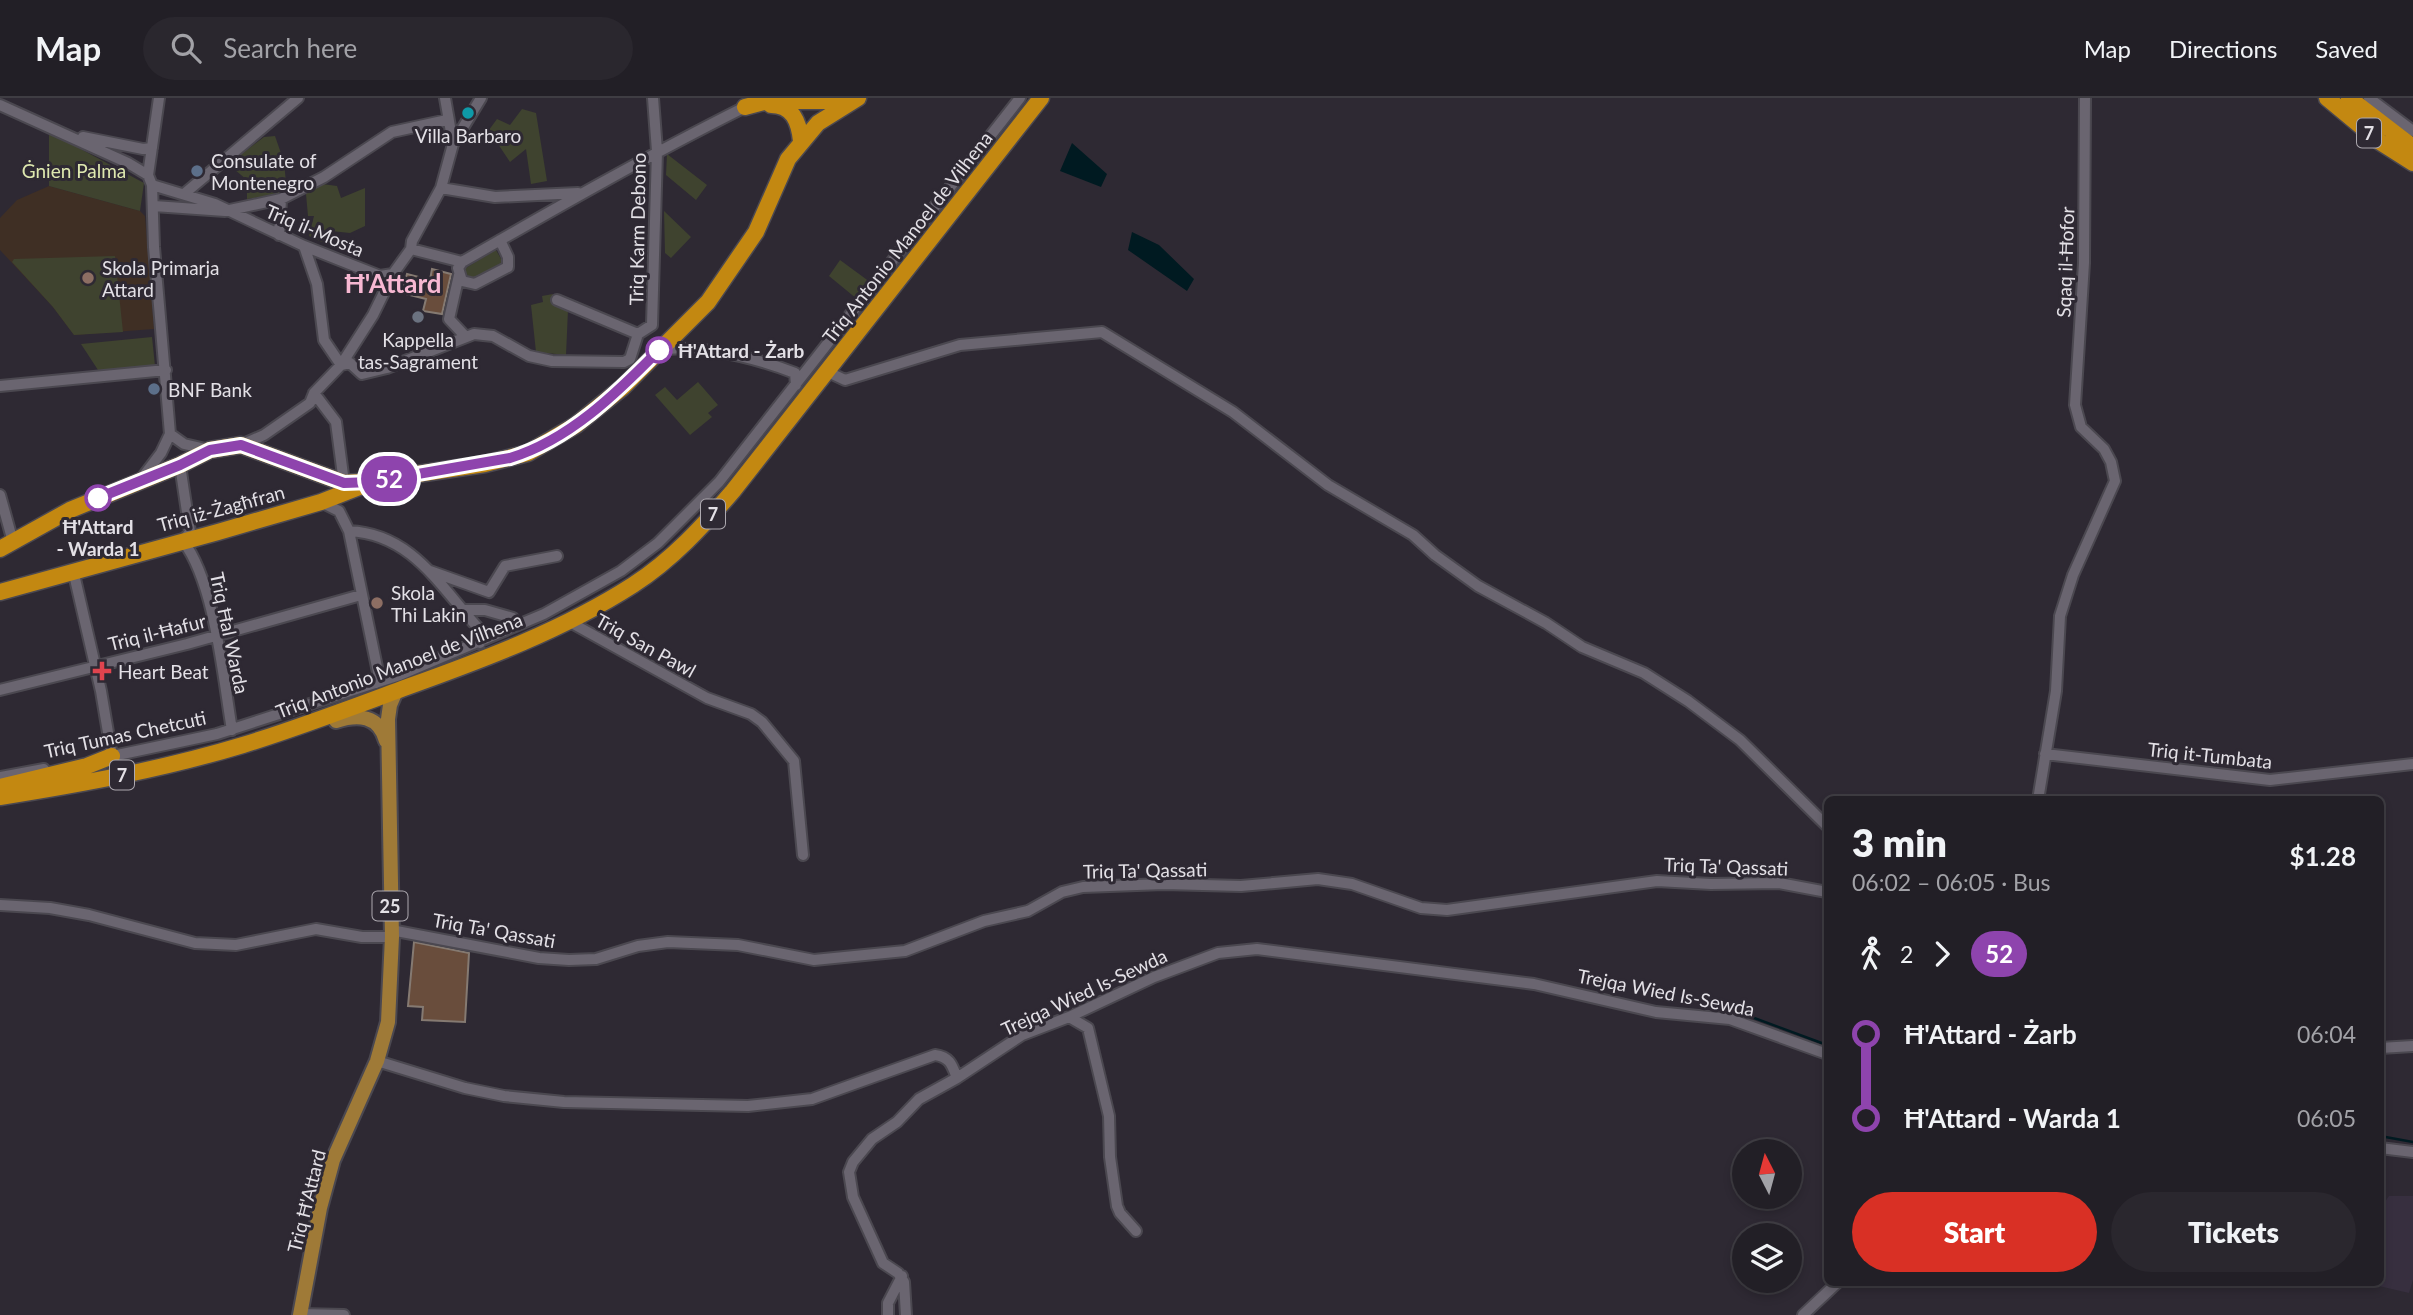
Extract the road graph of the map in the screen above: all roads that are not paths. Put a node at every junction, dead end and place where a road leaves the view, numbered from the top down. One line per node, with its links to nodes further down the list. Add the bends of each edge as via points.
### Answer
1 (11, 98): 16 (street)
2 (159, 98): 23 (street)
3 (298, 98): 29 (street)
4 (445, 98): 17 (street)
5 (481, 98): 21 (street)
6 (653, 98): 24 (street, Triq Karm Debono)
7 (1020, 98): 46 (street, Triq San Pawl)
8 (1041, 98): 45 (highway, Triq Antonio Manoel de Vilhena / 7)
9 (2085, 98): 80 (street, Sqaq il-Ħofor, via 2084,263 2075,405 2081,427 2104,449 2115,481 2060,616 2056,691)
10 (2327, 98): 25 (highway, 7)
11 (2369, 98): 18 (street)
12 (2350, 99): 22 (highway, 7)
13 (854, 100): 15 (highway, via 768,101); 20 (highway)
14 (0, 105): 16 (street, Triq il-Mosta)
15 (745, 107): 20 (highway, via 778,105 788,110 800,126); 24 (street)
16 (14, 111): 19 (street, Triq il-Mosta)
17 (447, 120): 21 (street); 30 (street, via 392,132)
18 (2413, 131)
19 (63, 132): 23 (street); 26 (street, Triq il-Mosta)
20 (801, 141): 42 (highway, via 739,259 708,302)
21 (453, 144): 27 (street)
22 (2413, 147)
23 (152, 148): 26 (street)
24 (657, 151): 28 (street); 40 (street, Triq Karm Debono, via 652,325)
25 (2413, 163)
26 (150, 180): 29 (street, Triq il-Mosta); 31 (street)
27 (441, 188): 28 (street, via 495,197); 36 (street)
28 (580, 193): 34 (street)
29 (184, 194): 32 (street, Triq il-Mosta)
30 (281, 199): 32 (street); 33 (street)
31 (154, 206): 32 (street, Triq il-Mosta); 44 (street, via 153,247)
32 (225, 211): 33 (street, Triq il-Mosta)
33 (279, 235): 35 (street, Triq il-Mosta)
34 (500, 240): 37 (street); 37 (street, via 509,262 504,270 468,284)
35 (304, 246): 38 (street, Triq il-Mosta, via 380,276); 43 (street, via 317,284 324,340)
36 (411, 249): 37 (street); 38 (street)
37 (460, 268): 41 (street, via 449,319)
38 (393, 274): 43 (street)
39 (557, 300): 40 (street)
40 (638, 334): 41 (street, Triq Karm Debono, via 631,359 624,362 552,361 529,356 493,336)
41 (464, 335): 43 (street, via 387,368 362,374 350,363)
42 (660, 349): 46 (street, via 693,347 765,362 795,373); 54 (highway, via 576,425 528,453)
43 (341, 365): 48 (street)
44 (166, 370): 47 (street); 49 (street)
45 (828, 372): 70 (highway, Triq Antonio Manoel de Vilhena / 7, via 703,526 633,584); 87 (street, via 845,380 960,345 1102,332 1233,412 1328,485 1413,535 1478,586 1582,647 1644,673 1688,701 1740,740)
46 (796, 385): 72 (street, Triq San Pawl, via 719,482 658,543 576,597)
47 (0, 386)
48 (314, 393): 50 (street, via 310,403); 55 (street, via 336,422)
49 (170, 434): 51 (street, via 184,444); 53 (street)
50 (249, 447): 51 (highway); 55 (highway)
51 (210, 450): 52 (highway)
52 (180, 465): 53 (highway); 59 (street, via 190,531)
53 (141, 480): 60 (highway, via 70,510)
54 (374, 481): 55 (highway); 57 (highway, Triq iż-Żagħfran)
55 (344, 483)
56 (0, 495): 60 (street)
57 (320, 502): 58 (street, via 339,511); 59 (highway, Triq iż-Żagħfran)
58 (349, 531): 63 (street, via 379,534); 66 (street)
59 (183, 541): 62 (highway, Triq iż-Żagħfran); 71 (street, Triq Ħal Warda, via 198,565)
60 (6, 545)
61 (557, 556): 65 (street, via 505,566)
62 (73, 570): 64 (highway, Triq iż-Żagħfran); 73 (street)
63 (430, 571): 65 (street); 67 (street)
64 (0, 592)
65 (489, 592): 68 (street)
66 (361, 596): 71 (street, Triq il-Ħafur); 74 (street, via 379,677)
67 (461, 610): 68 (street); 72 (street, via 480,630)
68 (485, 610): 69 (street)
69 (513, 618)
70 (568, 621): 76 (highway, Triq Antonio Manoel de Vilhena / 7, via 485,659); 88 (street, Triq San Pawl, via 707,698 751,714 772,732 794,761)
71 (216, 636): 73 (street, Triq il-Ħafur); 77 (street, Triq Ħal Warda)
72 (480, 643): 74 (street, Triq Tumas Chetcuti)
73 (94, 665): 75 (street, Triq il-Ħafur); 81 (street)
74 (376, 683): 77 (street, Triq Tumas Chetcuti)
75 (0, 690)
76 (396, 691): 78 (highway, Triq Antonio Manoel de Vilhena / 7); 79 (main road, 25, via 390,705)
77 (232, 730): 81 (street, Triq Tumas Chetcuti)
78 (243, 745): 79 (main road, 25, via 270,742 353,715 376,722); 86 (highway, Triq Antonio Manoel de Vilhena / 7, via 87,784)
79 (388, 750): 91 (main road, 25)
80 (2045, 754): 82 (street, Triq it-Tumbata, via 2270,780); 85 (street)
81 (112, 756): 83 (street, Triq Tumas Chetcuti); 84 (highway)
82 (2413, 764)
83 (0, 777)
84 (0, 787)
85 (2039, 796)
86 (0, 797)
87 (1824, 823)
88 (803, 855)
89 (1824, 891): 91 (street, Triq Ta' Qassati, via 1779,883 1657,881 1447,910 1421,908 1352,884 1318,879 1241,886 1083,887 1062,892 1028,911 984,921 905,951 814,960 767,948 667,942 596,958 549,959)
90 (0, 905): 91 (street, Triq Ta' Qassati, via 50,908 218,946 316,929 362,937)
91 (391, 933): 96 (main road, 25, via 388,1022)
92 (1069, 1017): 95 (street, Trejqa Wied Is-Sewda, via 1203,957 1270,950 1545,986 1670,1015 1730,1018); 97 (street, Trejqa Wied Is-Sewda, via 1022,1035); 100 (street, via 1088,1028 1109,1116 1117,1206)
93 (2413, 1046): 94 (street)
94 (2384, 1048)
95 (1824, 1053)
96 (377, 1060): 97 (street, via 489,1093 621,1105 797,1102 853,1087 935,1055 951,1062); 103 (main road, Triq Ħ'Attard / 25, via 333,1160)
97 (957, 1078): 101 (street, Trejqa Wied Is-Sewda, via 919,1099 872,1139 849,1172 853,1197 883,1263)
98 (2384, 1148): 99 (street)
99 (2413, 1152)
100 (1136, 1231)
101 (902, 1276): 105 (street, via 888,1303); 106 (street)
102 (1835, 1286): 107 (street)
103 (300, 1314): 104 (street)
104 (344, 1315)
105 (888, 1315)
106 (906, 1315)
107 (1803, 1315)

